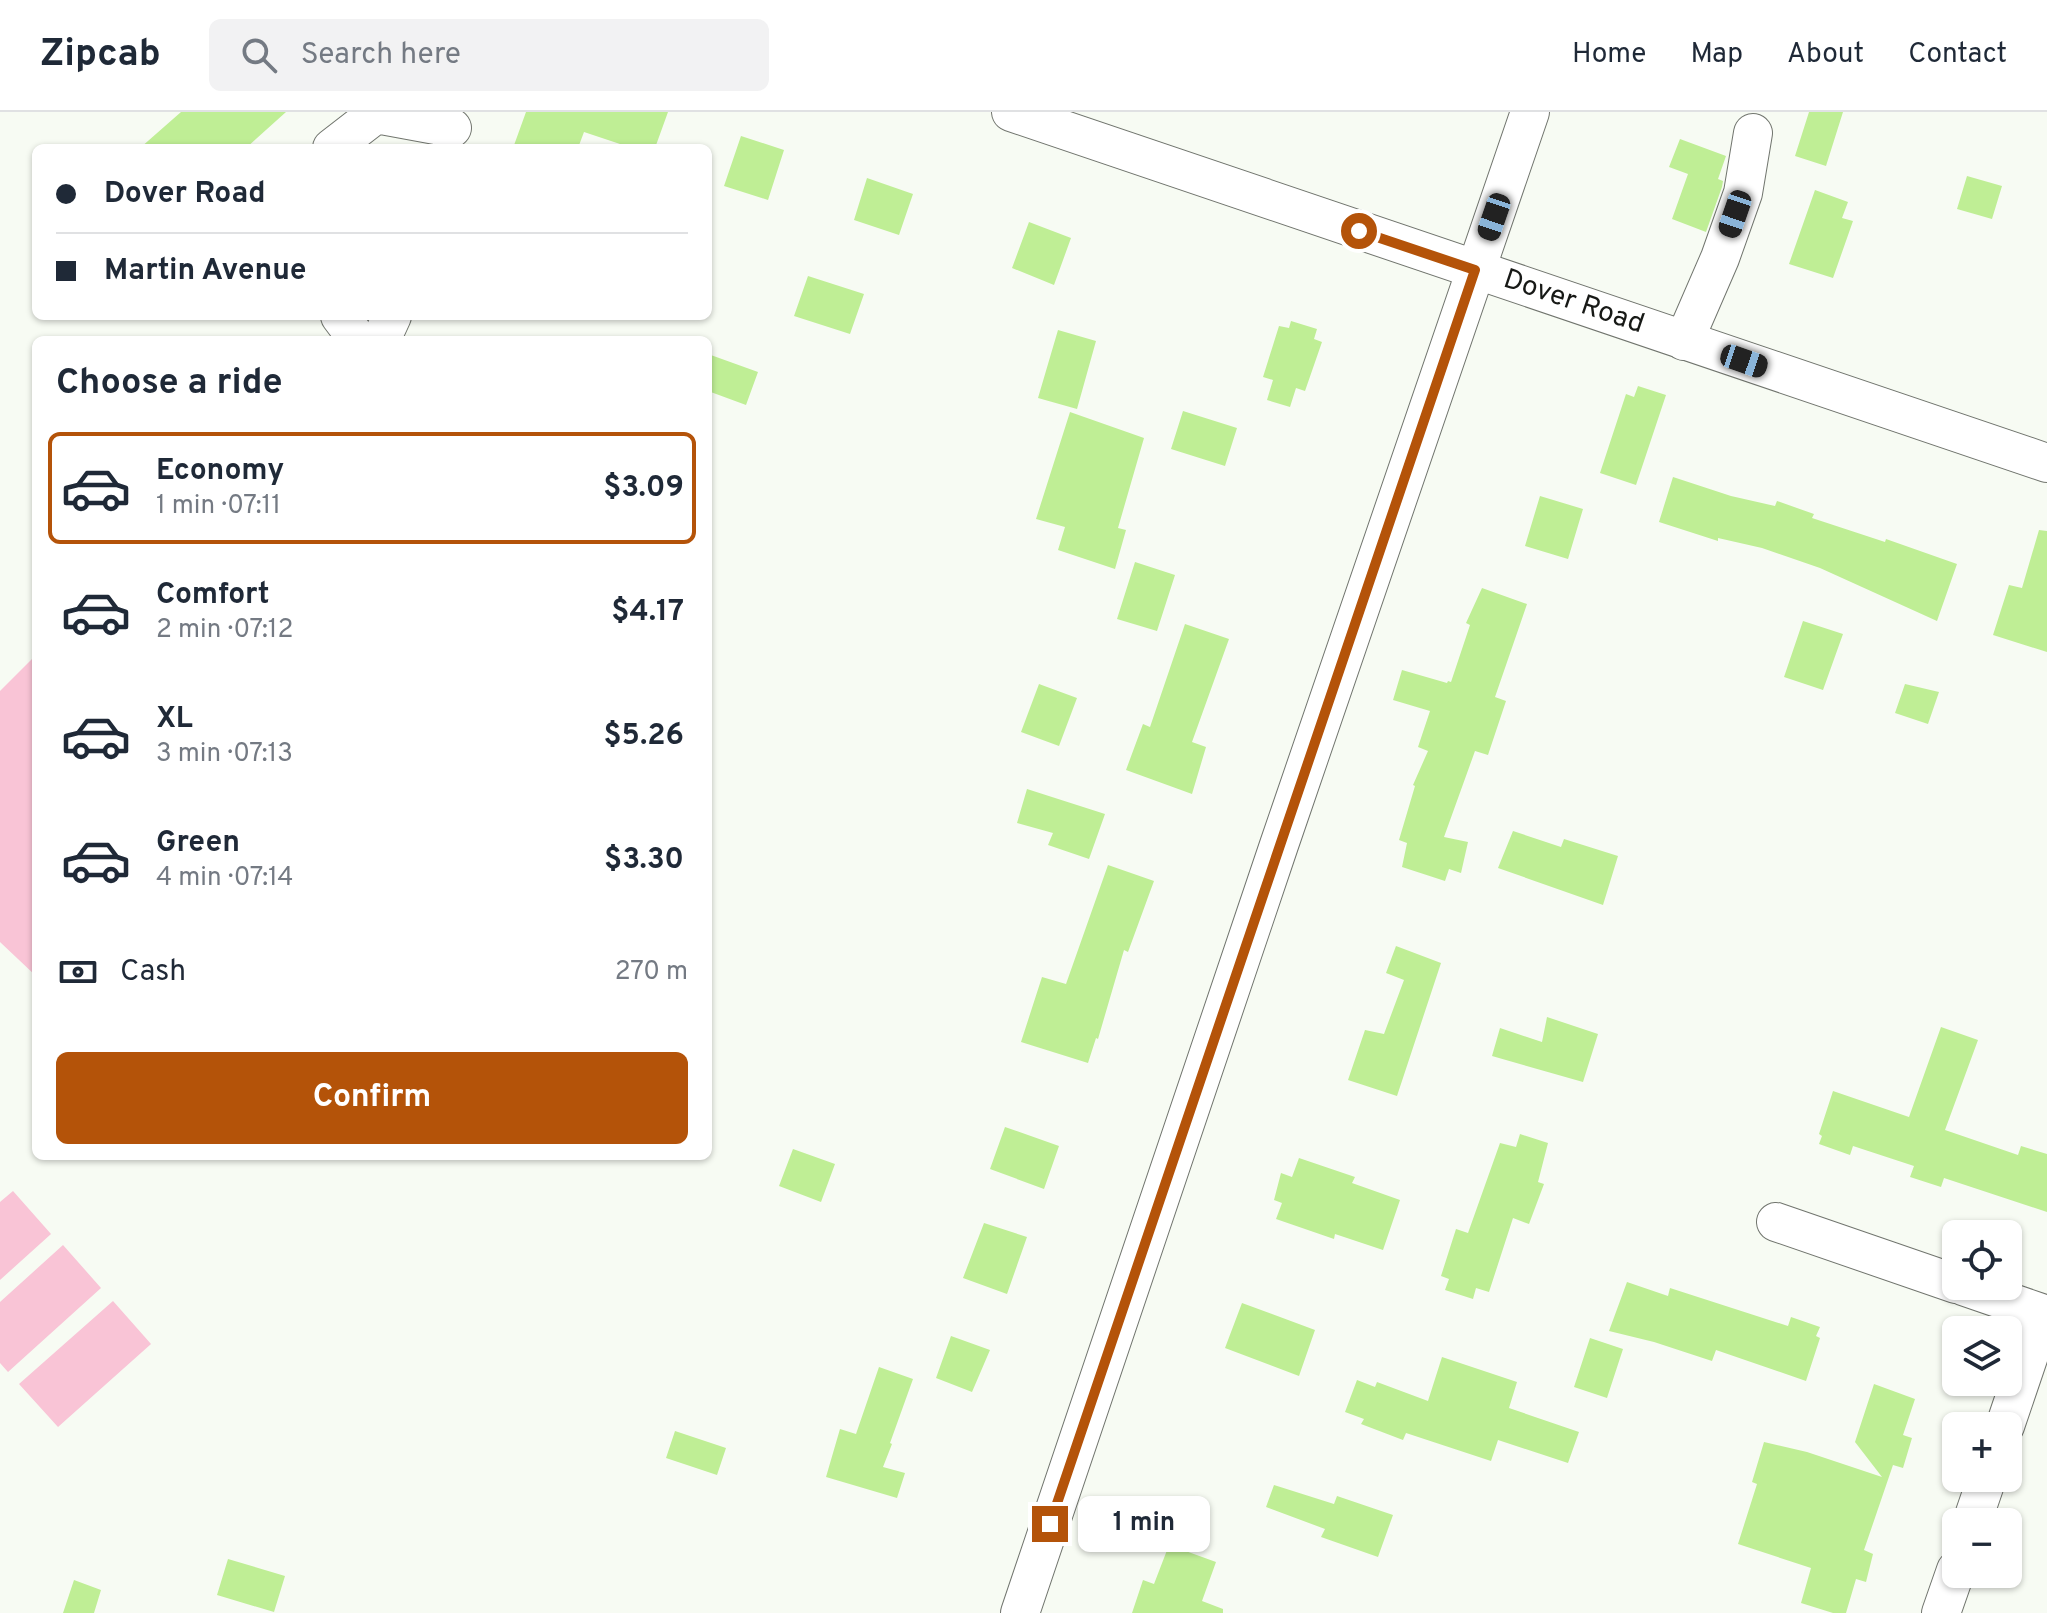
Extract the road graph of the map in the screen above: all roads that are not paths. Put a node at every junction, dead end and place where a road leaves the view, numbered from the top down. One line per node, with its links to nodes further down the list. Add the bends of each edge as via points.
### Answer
1 (1011, 112): 6 (street, Dover Road)
2 (1530, 112): 6 (street)
3 (455, 129): 5 (street, via 376,114)
4 (1753, 133): 7 (street, via 1743,193)
5 (337, 144)
6 (1475, 270): 7 (street, Dover Road); 15 (street)
7 (1684, 341): 8 (street, Dover Road)
8 (2047, 463)
9 (1776, 1222): 10 (street)
10 (1942, 1279)
11 (2004, 1300): 12 (street)
12 (2045, 1314): 13 (street)
13 (2010, 1412)
14 (1950, 1588): 16 (street)
15 (1020, 1613)
16 (1941, 1613)

